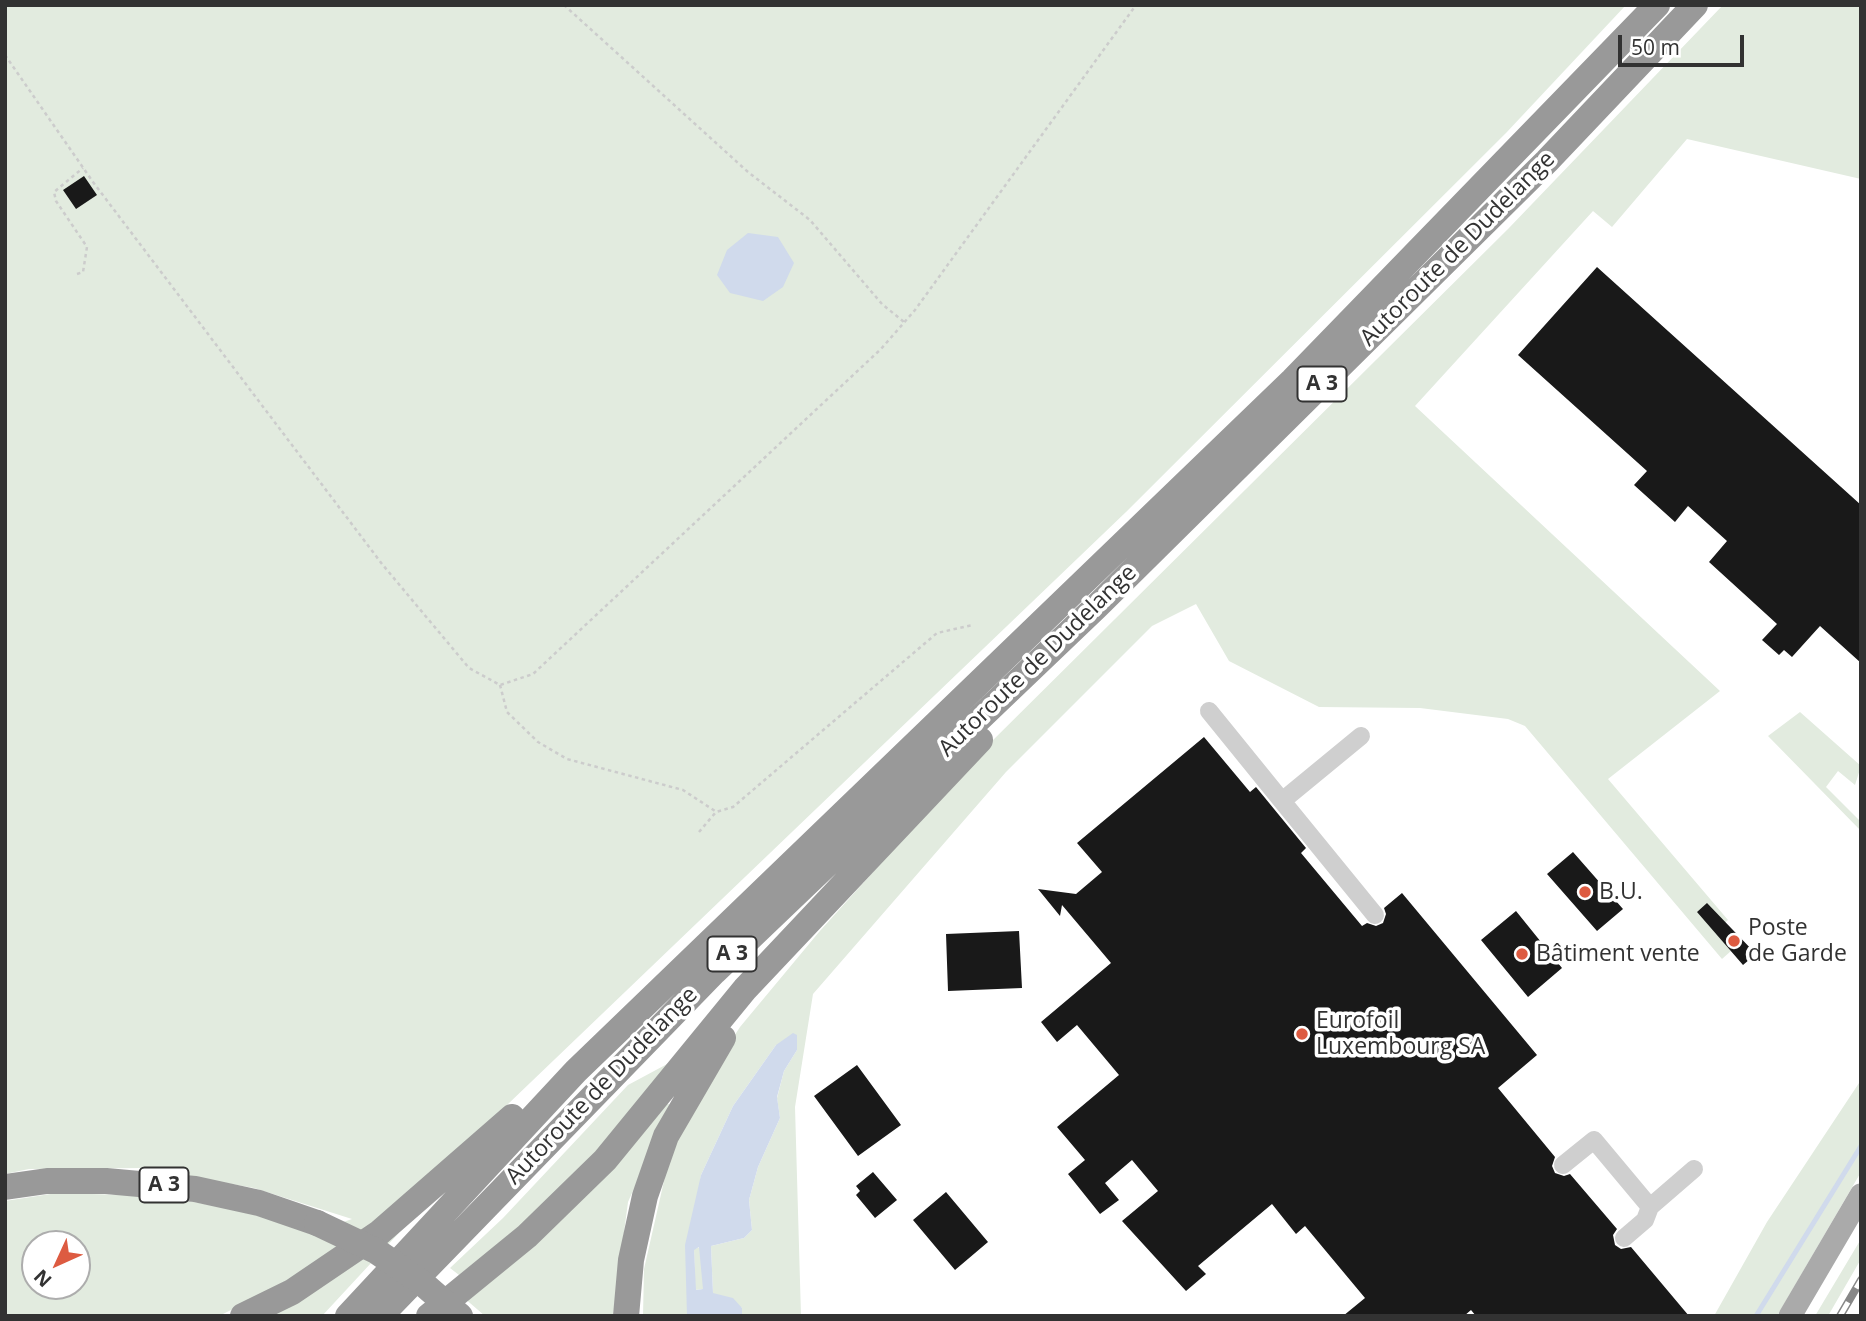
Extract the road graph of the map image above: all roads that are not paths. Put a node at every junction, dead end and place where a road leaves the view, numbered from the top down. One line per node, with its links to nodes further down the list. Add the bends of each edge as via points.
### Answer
1 (1695, 5): 3 (highway, Autoroute de Dudelange / A 3, via 1547,161)
2 (1656, 6): 9 (highway, Autoroute de Dudelange / A 3, via 1293,380)
3 (1097, 606): 8 (highway, A 3); 18 (highway, Autoroute de Dudelange / A 3, via 714,971)
4 (1209, 710): 6 (lane)
5 (1361, 736): 6 (lane)
6 (1282, 801): 7 (lane)
7 (1375, 915)
8 (806, 927): 19 (highway, A 3, via 745,989 573,1192); 21 (highway, A 3, via 733,1021 666,1136 645,1196)
9 (576, 1071): 16 (highway, A 3, via 514,1116 379,1233 292,1292); 17 (highway, Autoroute de Dudelange / A 3)
10 (1563, 1165): 14 (lane, via 1594,1140)
11 (1694, 1169): 14 (lane)
12 (5, 1188): 20 (highway, A 3, bridge, via 58,1181 168,1185 259,1203 317,1223 376,1251)
13 (1861, 1195): 22 (main road)
14 (1650, 1207): 15 (lane, via 1645,1220)
15 (1624, 1238)
16 (243, 1316)
17 (348, 1316)
18 (380, 1316)
19 (429, 1316)
20 (460, 1316)
21 (626, 1316)
22 (1790, 1316)

